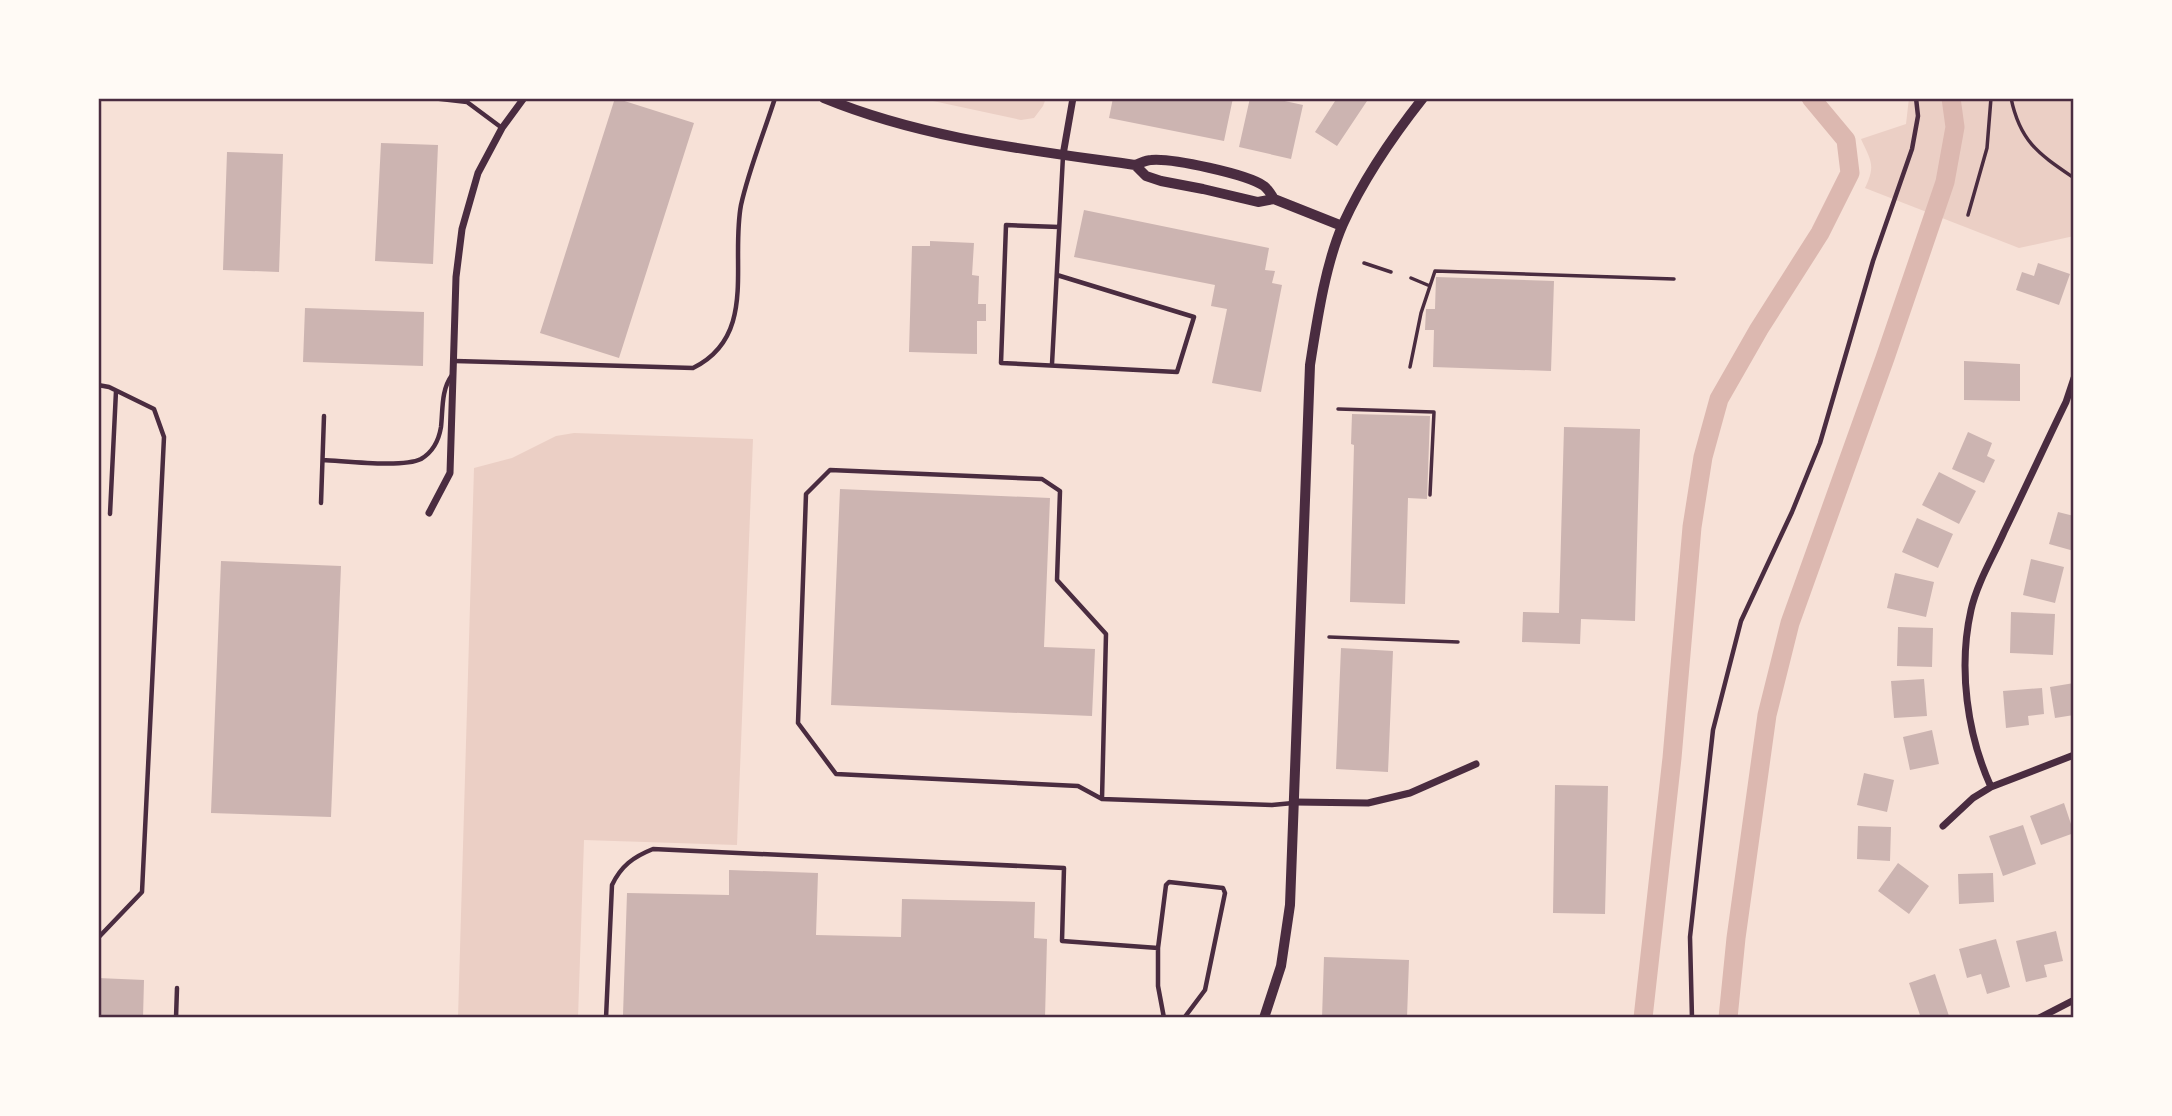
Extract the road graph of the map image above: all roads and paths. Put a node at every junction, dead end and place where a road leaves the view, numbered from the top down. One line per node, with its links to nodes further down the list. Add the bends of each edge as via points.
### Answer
1 (432, 98): 10 (lane, via 467,102)
2 (524, 98): 10 (street)
3 (775, 98): 24 (lane, via 741,206 737,305 729,336 710,360 692,368)
4 (1073, 98): 11 (street)
5 (1423, 98): 16 (street, via 1362,187)
6 (1916, 98): 56 (lane, via 1912,149 1872,261 1820,443 1741,621 1713,730 1690,937)
7 (1992, 98): 15 (path, via 1987,148)
8 (2011, 98): 13 (path, via 2020,131 2041,155)
9 (831, 99): 11 (street, via 892,123 941,135)
10 (502, 128): 24 (street, via 478,173 462,229)
11 (1063, 155): 12 (street); 17 (lane)
12 (1135, 165): 14 (street, via 1146,176 1161,181 1258,202); 14 (street, via 1166,160 1201,166 1255,181)
13 (2074, 178)
14 (1274, 199): 16 (street)
15 (1968, 215)
16 (1342, 226): 45 (street, via 1320,301 1310,365)
17 (1059, 227): 20 (lane); 25 (lane, via 1006,225 1001,363)
18 (1364, 263): 19 (path)
19 (1391, 272)
20 (1056, 275): 25 (lane); 25 (lane, via 1194,317 1177,372)
21 (1410, 278): 23 (path)
22 (1674, 279): 23 (path, via 1435,271)
23 (1430, 286): 26 (path)
24 (455, 361): 27 (street)
25 (1052, 364)
26 (1410, 367)
27 (455, 372): 34 (lane, via 445,385 440,435 421,458 402,463); 37 (street, via 450,473)
28 (2074, 378): 31 (street)
29 (98, 385): 30 (lane)
30 (116, 391): 38 (lane); 47 (lane, via 154,409 164,437 142,892)
31 (2070, 403): 43 (street, via 1972,608 1966,685 1972,727)
32 (1338, 409): 35 (path, via 1434,412)
33 (324, 416): 34 (lane)
34 (323, 460): 36 (lane)
35 (1430, 495)
36 (321, 503)
37 (429, 513)
38 (110, 514)
39 (1329, 637): 40 (path)
40 (1458, 642)
41 (2074, 755): 43 (street)
42 (1476, 764): 45 (street, via 1410,793 1368,803)
43 (1991, 787): 46 (street)
44 (1102, 799): 44 (lane, via 1078,786 836,774 798,723 806,494 830,470 1042,479 1060,491 1057,580 1106,634); 45 (lane)
45 (1294, 802): 55 (street, via 1290,905 1281,966)
46 (1943, 826)
47 (98, 937)
48 (1157, 948): 52 (lane, via 1062,941 1063,868 653,849 632,858 611,885); 53 (lane); 54 (lane, via 1169,882 1223,888 1226,893 1205,990)
49 (177, 989): 51 (lane)
50 (2074, 1000): 57 (street)
51 (176, 1018)
52 (606, 1018)
53 (1164, 1018)
54 (1184, 1018)
55 (1264, 1018)
56 (1692, 1018)
57 (2039, 1018)

